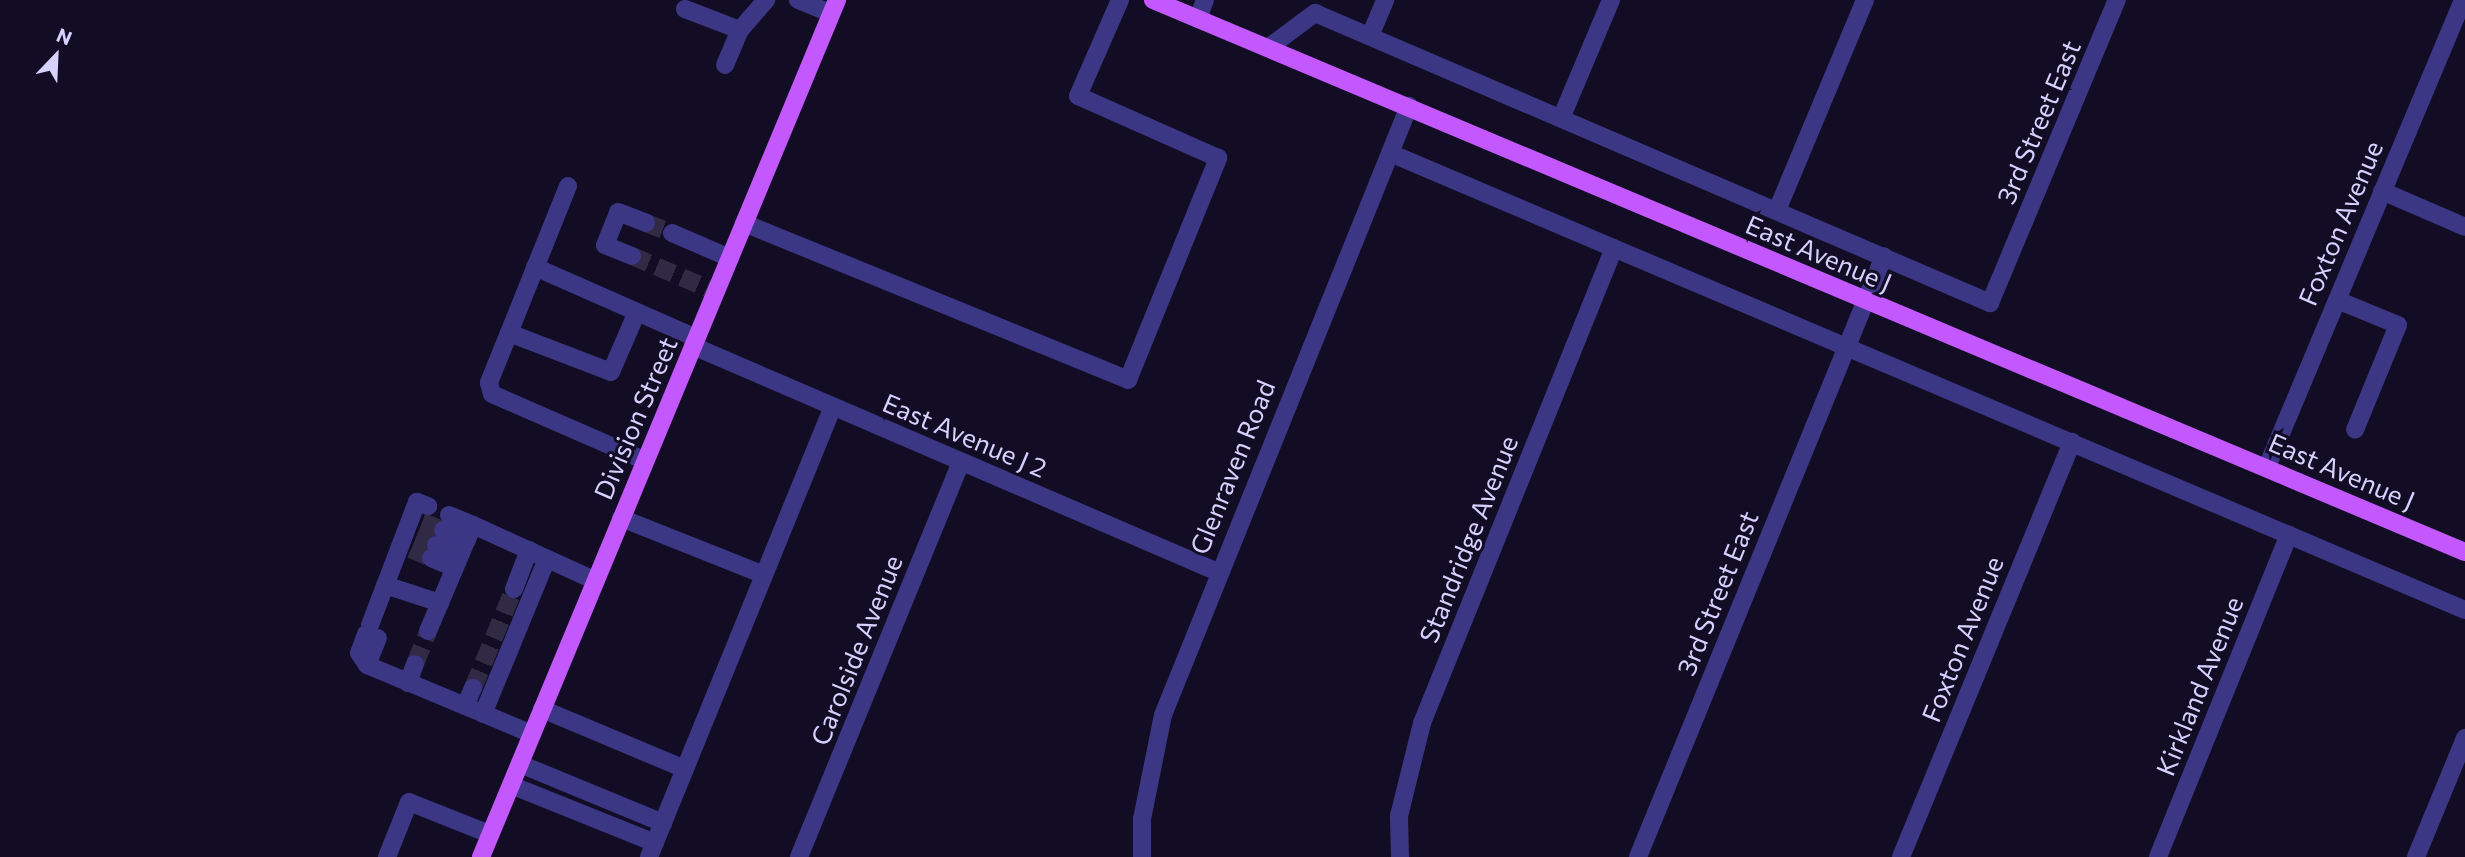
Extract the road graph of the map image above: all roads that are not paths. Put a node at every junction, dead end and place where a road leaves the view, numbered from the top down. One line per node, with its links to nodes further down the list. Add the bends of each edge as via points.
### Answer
1 (766, 0): 14 (street)
2 (798, 0): 11 (street)
3 (1120, 0): 25 (street, via 1078,96 1218,158 1128,380)
4 (1153, 0): 13 (main road, East Avenue J)
5 (1205, 0): 13 (street)
6 (1385, 0): 15 (street)
7 (1611, 0): 19 (street)
8 (1865, 0): 23 (street)
9 (2117, 0): 30 (street, 3rd Street East, via 1990,303)
10 (2463, 1): 22 (street, Foxton Avenue)
11 (834, 7): 25 (main road, Division Street)
12 (685, 9): 14 (street)
13 (1198, 19): 16 (main road, East Avenue J)
14 (740, 30): 17 (street)
15 (1370, 36): 16 (street, via 1315,13); 19 (street)
16 (1268, 48): 18 (main road, East Avenue J)
17 (725, 65)
18 (1409, 106): 20 (street, Glenraven Road); 34 (main road, East Avenue J)
19 (1562, 116): 23 (street)
20 (1390, 153): 28 (street); 52 (street, Glenraven Road)
21 (568, 186): 32 (street)
22 (2382, 191): 26 (street); 33 (street, Foxton Avenue)
23 (1778, 208): 30 (street)
24 (646, 223): 29 (street, via 618,212 605,244)
25 (744, 223): 31 (main road, Division Street)
26 (2465, 227)
27 (672, 233): 31 (street)
28 (1614, 248): 38 (street); 78 (street, Standridge Avenue, via 1422,723 1399,816)
29 (632, 256)
30 (1884, 256): 34 (street, 3rd Street East)
31 (730, 258): 37 (main road, Division Street)
32 (535, 267): 35 (street, East Avenue J 2); 36 (street)
33 (2337, 300): 40 (street, via 2398,325); 44 (street, Foxton Avenue)
34 (1865, 302): 38 (street, 3rd Street East); 44 (main road, East Avenue J)
35 (637, 312): 36 (street, via 611,372); 37 (street, East Avenue J 2)
36 (509, 333): 42 (street, via 489,383 492,394)
37 (695, 342): 39 (street, East Avenue J 2); 42 (main road, Division Street)
38 (1845, 348): 41 (street); 79 (street, 3rd Street East)
39 (833, 407): 43 (street, East Avenue J 2); 53 (street)
40 (2355, 430)
41 (2071, 442): 47 (street); 80 (street, Foxton Avenue)
42 (645, 461): 45 (main road, Division Street)
43 (961, 462): 52 (street, East Avenue J 2); 76 (street, Carolside Avenue)
44 (2267, 467): 50 (main road, East Avenue J)
45 (621, 518): 53 (street); 54 (main road, Division Street)
46 (414, 527): 55 (street)
47 (2289, 535): 58 (street); 81 (street, Kirkland Avenue)
48 (464, 547): 48 (street, via 440,537); 49 (street); 57 (street)
49 (529, 550): 51 (street); 56 (street)
50 (2465, 552)
51 (547, 559): 54 (street); 65 (street)
52 (1217, 572): 77 (street, Glenraven Road, via 1163,715 1142,818)
53 (764, 575): 69 (street)
54 (596, 581): 64 (main road, Division Street)
55 (385, 584): 57 (street); 61 (street, via 374,632 359,653 367,665)
56 (514, 589)
57 (440, 603): 59 (street)
58 (2465, 610)
59 (428, 631)
60 (415, 664): 61 (street)
61 (408, 682): 63 (street)
62 (473, 688): 63 (street)
63 (465, 706): 65 (street)
64 (542, 709): 66 (main road, Division Street); 69 (street)
65 (483, 714): 66 (street)
66 (532, 734): 68 (main road, Division Street)
67 (2465, 738): 82 (street)
68 (520, 764): 70 (main road, Division Street); 71 (street)
69 (685, 769): 71 (street)
70 (511, 785): 72 (main road, Division Street); 73 (street)
71 (663, 823): 73 (street)
72 (490, 834): 74 (street, via 409,802); 75 (main road, Division Street)
73 (652, 850)
74 (387, 857)
75 (481, 857)
76 (799, 857)
77 (1142, 857)
78 (1400, 857)
79 (1638, 857)
80 (1902, 857)
81 (2158, 857)
82 (2416, 857)

